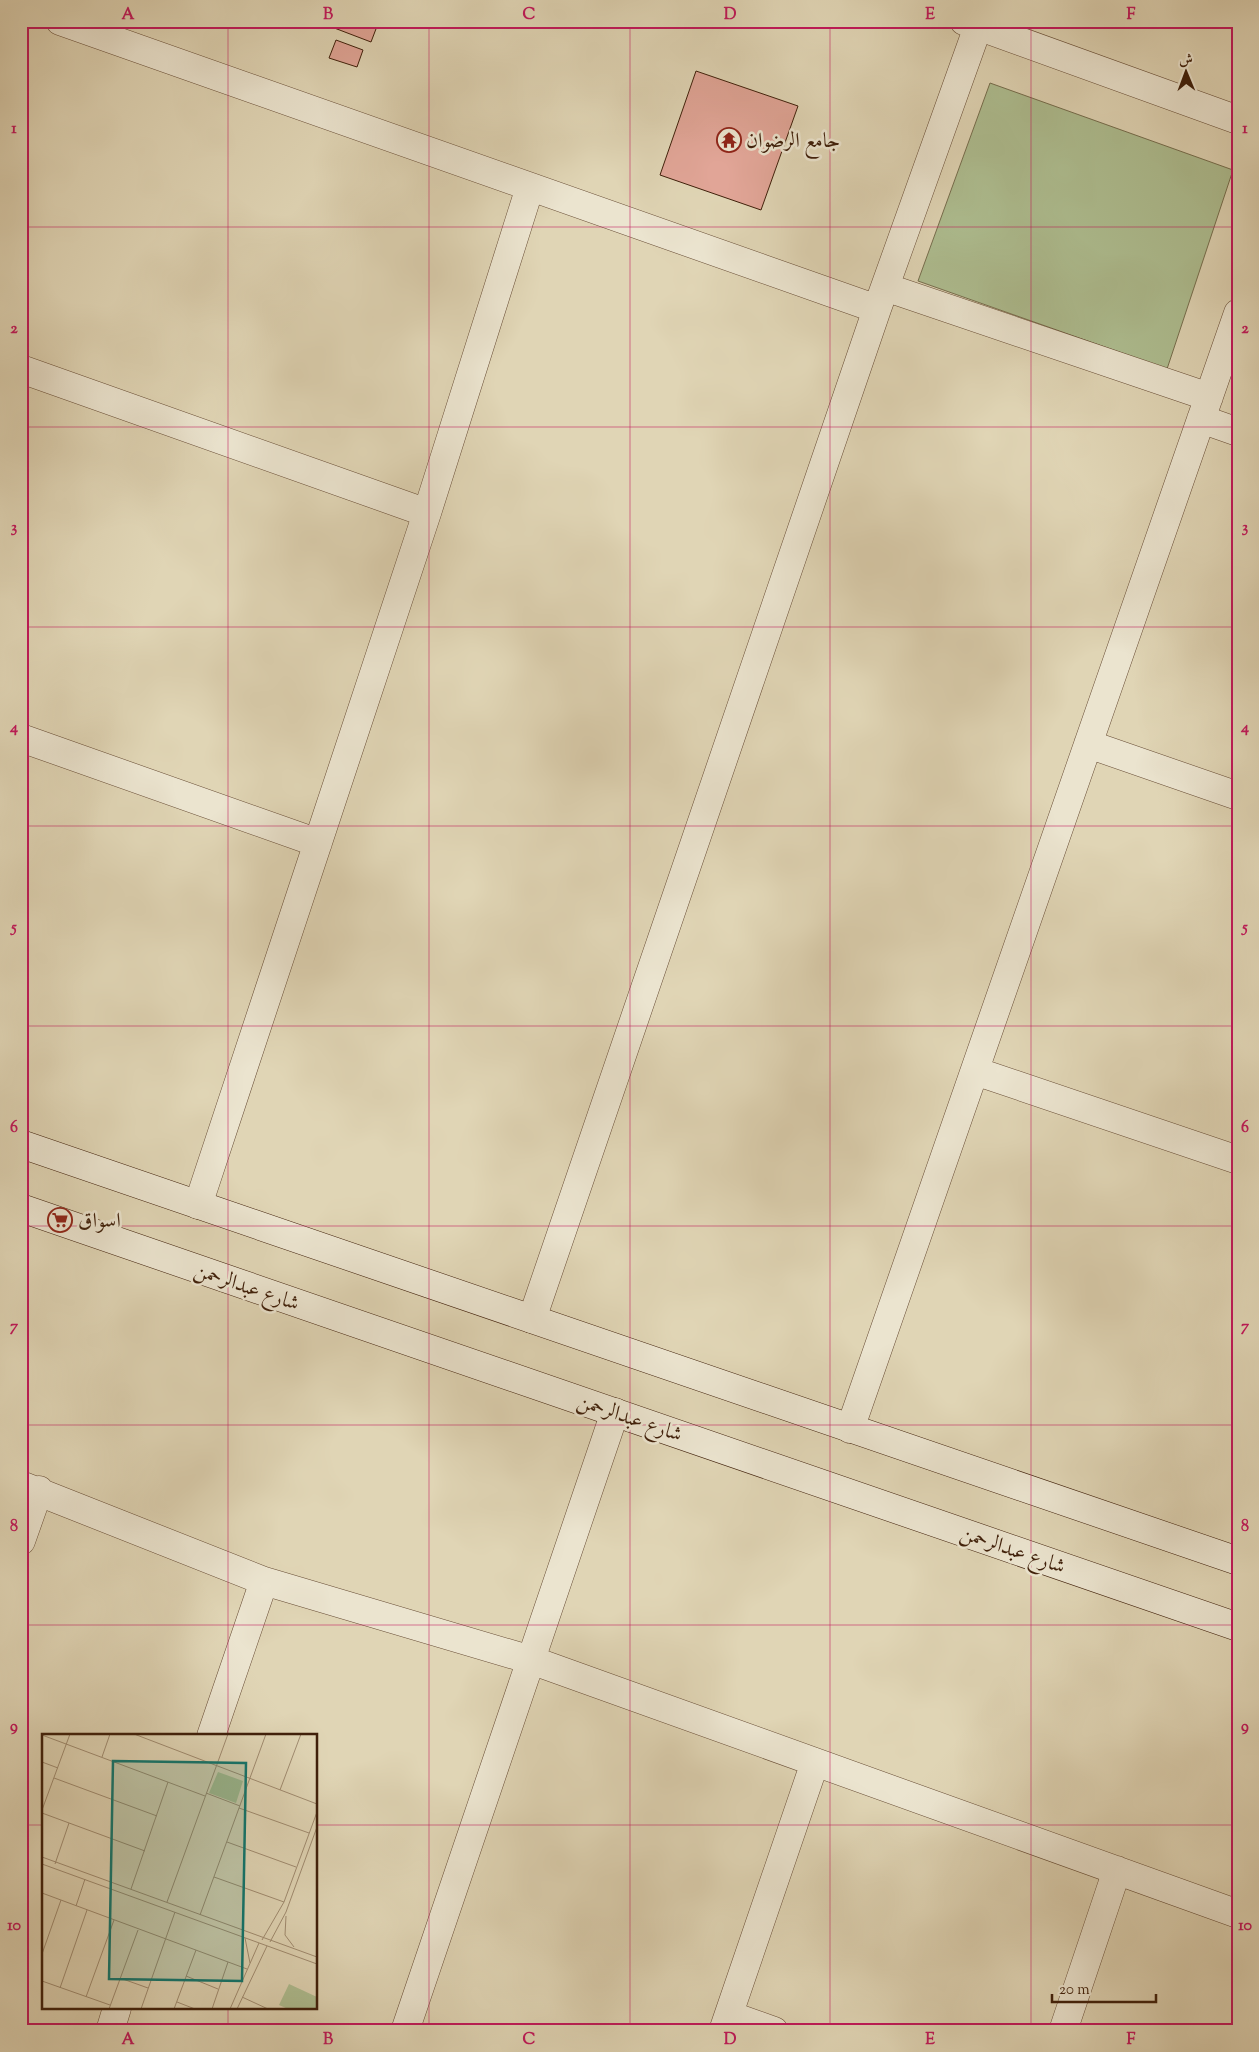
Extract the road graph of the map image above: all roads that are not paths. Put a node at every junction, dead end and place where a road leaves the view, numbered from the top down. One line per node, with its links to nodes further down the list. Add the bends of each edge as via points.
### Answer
1 (60, 21): 4 (street)
2 (974, 23): 3 (street); 5 (street)
3 (1238, 120)
4 (530, 187): 5 (street); 10 (street)
5 (881, 298): 8 (street); 20 (street)
6 (1238, 313): 8 (street)
7 (21, 369): 10 (street)
8 (1205, 408): 9 (street); 12 (street)
9 (1238, 432)
10 (427, 513): 14 (street)
11 (21, 738): 14 (street)
12 (1088, 744): 13 (street); 15 (street)
13 (1238, 796)
14 (318, 843): 18 (street)
15 (975, 1071): 17 (street); 22 (street)
16 (21, 1144): 18 (street)
17 (1238, 1160)
18 (198, 1205): 20 (street)
19 (21, 1208): 21 (street, شارع عبدالرحمن)
20 (532, 1319): 22 (street)
21 (615, 1412): 27 (street, شارع عبدالرحمن); 28 (street)
22 (850, 1429): 25 (street)
23 (30, 1488): 24 (street); 26 (street)
24 (21, 1541)
25 (1238, 1561)
26 (264, 1581): 28 (street); 29 (street)
27 (1238, 1627)
28 (531, 1660): 30 (street); 36 (street)
29 (212, 1734)
30 (815, 1762): 31 (street); 34 (street)
31 (1117, 1870): 32 (street); 38 (street)
32 (1238, 1914)
33 (116, 2010): 35 (street)
34 (726, 2023): 37 (street)
35 (110, 2031)
36 (405, 2031)
37 (774, 2031)
38 (1063, 2031)

